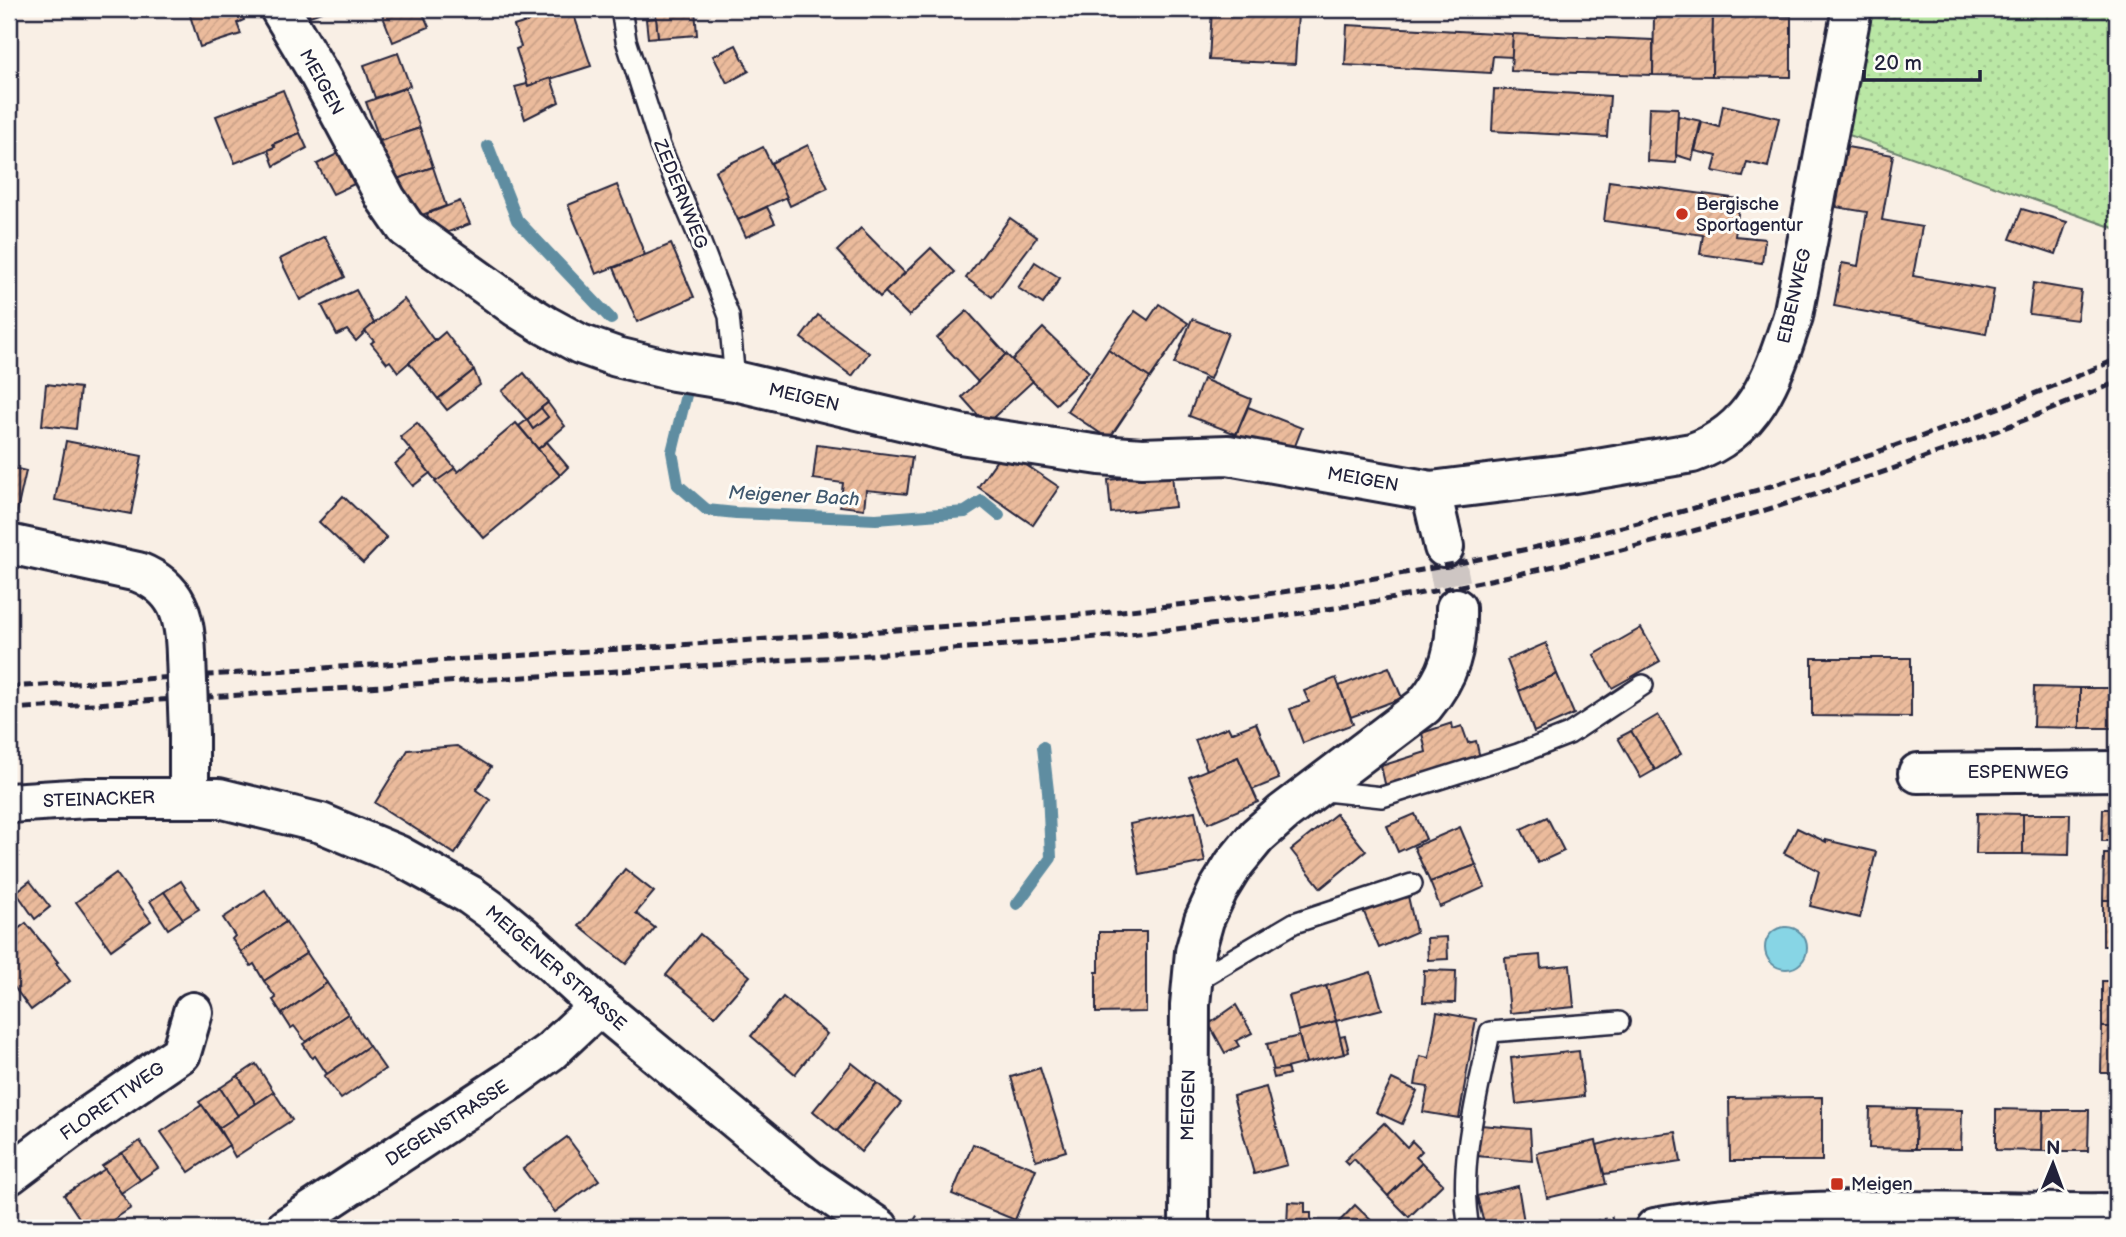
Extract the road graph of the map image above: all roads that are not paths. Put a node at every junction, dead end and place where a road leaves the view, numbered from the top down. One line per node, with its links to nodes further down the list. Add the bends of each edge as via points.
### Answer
1 (280, 9): 4 (street, MEIGEN, via 406,228 516,307 580,344 674,371)
2 (621, 9): 4 (lane, ZEDERNWEG, via 626,40 660,146 729,316)
3 (1852, 9): 5 (street, EIBENWEG, via 1793,316 1765,387 1745,420 1711,446 1692,453)
4 (735, 381): 5 (street, MEIGEN, via 960,433 1128,457 1228,455)
5 (1431, 491): 7 (street)
6 (9, 544): 13 (street, bridge, via 138,572 175,600 185,627)
7 (1444, 547)
8 (1456, 608): 12 (street, MEIGEN, via 1454,650 1440,687 1424,706)
9 (1643, 685): 12 (lane, via 1569,734 1518,754 1382,797)
10 (2117, 772): 11 (street, ESPENWEG)
11 (1918, 773)
12 (1314, 790): 16 (street, MEIGEN, via 1257,836 1234,864 1204,920)
13 (189, 797): 14 (street, STEINACKER); 17 (street, MEIGENER STRASSE, via 219,798 321,822 432,873 514,929)
14 (9, 803)
15 (1412, 884): 16 (lane, via 1294,923)
16 (1192, 983): 24 (street, MEIGEN)
17 (599, 1006): 22 (street, DEGENSTRASSE, via 551,1051 511,1080); 23 (street, MEIGENER STRASSE, via 810,1181)
18 (193, 1012): 20 (street, FLORETTWEG, via 181,1053)
19 (1619, 1022): 25 (lane, via 1490,1032 1469,1143)
20 (9, 1175)
21 (2103, 1218): 26 (street, via 1880,1210 1785,1212)
22 (286, 1228)
23 (879, 1228)
24 (1189, 1228)
25 (1469, 1228)
26 (1655, 1228)

